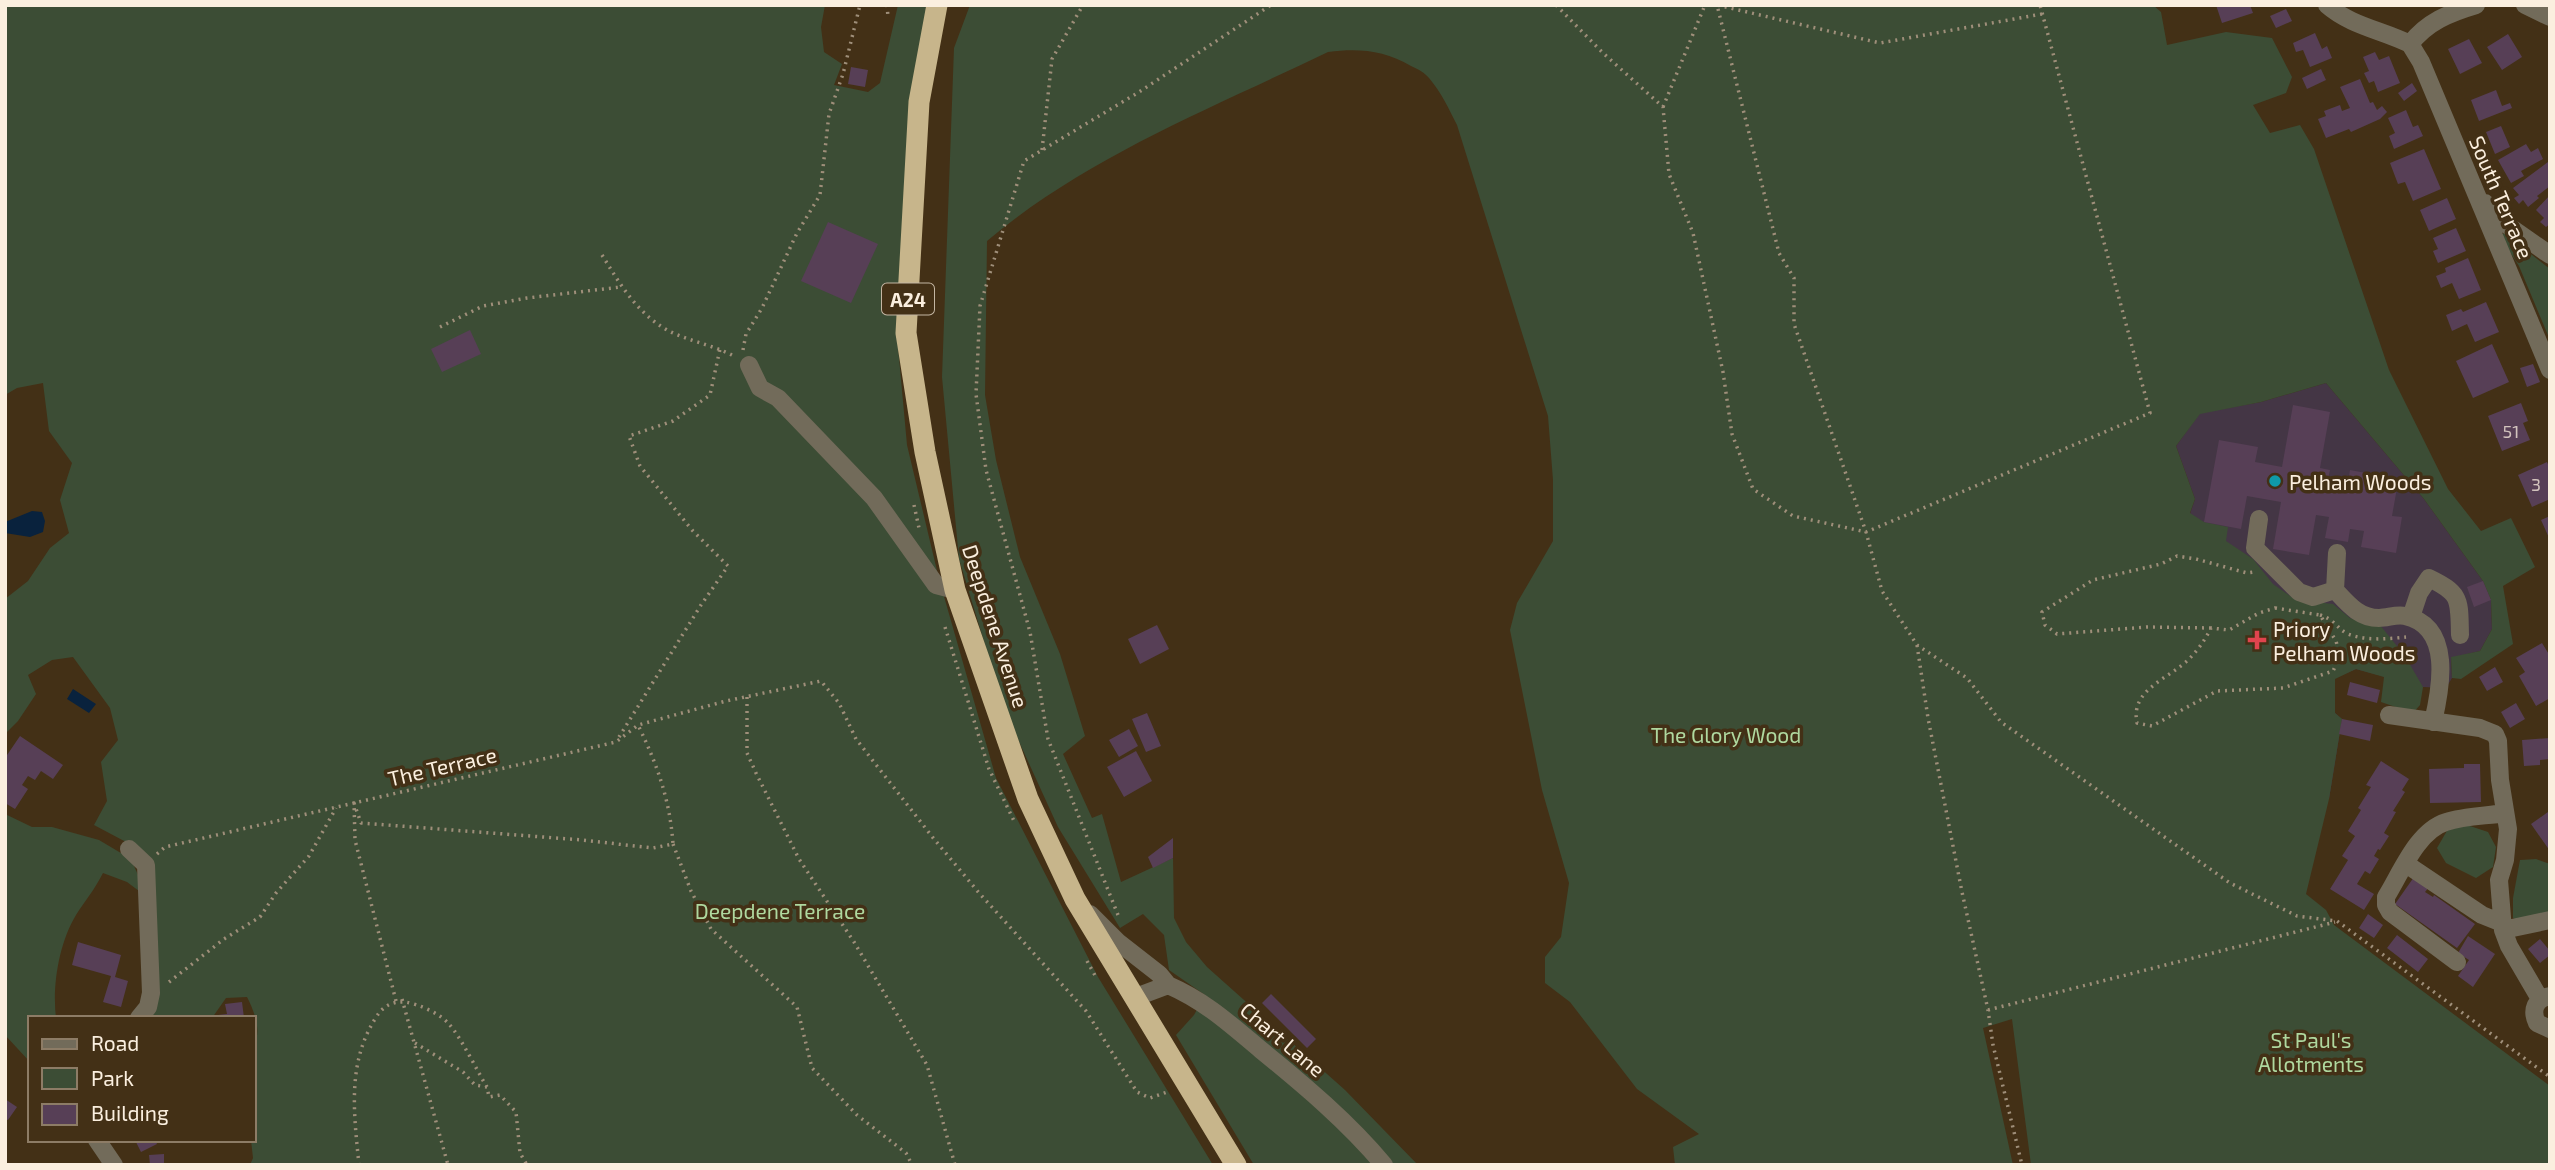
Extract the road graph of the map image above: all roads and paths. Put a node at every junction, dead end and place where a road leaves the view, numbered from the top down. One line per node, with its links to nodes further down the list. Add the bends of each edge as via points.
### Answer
1 (860, 5): 24 (path, via 829,114 820,195 746,334 742,348)
2 (887, 5): 13 (path)
3 (937, 5): 30 (highway, Deepdene Avenue / A24, via 919,102 906,333 925,452)
4 (1083, 5): 17 (path, via 1052,59)
5 (1271, 5): 17 (path)
6 (1556, 5): 16 (path)
7 (1705, 5): 16 (path)
8 (2039, 5): 12 (path)
9 (2327, 5): 15 (street, via 2346,20)
10 (2476, 5): 15 (street, via 2431,22)
11 (2525, 5): 14 (street)
12 (2042, 14): 27 (path, via 2150,413); 27 (path, via 1880,43 1717,5 1779,253 1794,278 1794,324)
13 (888, 17)
14 (2550, 17)
15 (2410, 44): 18 (street, South Terrace)
16 (1663, 107): 27 (path, via 1670,174 1693,233 1732,434 1753,489 1793,516)
17 (1042, 150): 52 (path, via 1024,161 980,306 976,394 986,471 1030,632 1048,739)
18 (2476, 193): 20 (street, via 2500,220); 25 (street, South Terrace)
19 (602, 255): 21 (path)
20 (2550, 255)
21 (622, 287): 22 (path, via 482,306); 23 (path, via 639,310 668,330)
22 (440, 327)
23 (720, 349): 24 (path); 40 (path, via 710,394 673,421 629,436 640,466 728,566)
24 (749, 365): 30 (street, via 760,388 778,398 874,498 936,585)
25 (2550, 370)
26 (2259, 519): 29 (street, via 2255,548)
27 (1866, 532): 35 (path, via 1882,591)
28 (2337, 553): 31 (street)
29 (2272, 566): 31 (street, via 2299,592 2313,597); 33 (path, via 2247,573 2177,556 2093,580 2042,612 2045,625 2057,634)
30 (955, 590): 48 (highway, Deepdene Avenue / A24, via 1028,799)
31 (2335, 590): 32 (street, via 2355,612 2377,618)
32 (2410, 617): 34 (street, via 2429,579 2450,588 2459,605); 38 (street, via 2432,633 2442,661)
33 (2211, 628): 33 (path, via 2229,630 2275,608 2320,615 2340,656 2333,671 2283,688 2217,691 2152,726 2137,723 2139,699 2186,662)
34 (2460, 635)
35 (1917, 645): 50 (path, via 1967,678 2001,722 2230,883 2297,916); 60 (path)
36 (747, 697): 39 (path, The Terrace); 66 (path, The Terrace, via 821,681 839,703 856,739 934,839 1086,1011 1137,1092 1150,1098); 73 (path, via 747,753 799,859 927,1065)
37 (2389, 715): 38 (street)
38 (2433, 722): 43 (street, via 2495,734)
39 (638, 725): 40 (path, The Terrace); 44 (path, via 657,764 671,813)
40 (616, 742): 41 (path, The Terrace)
41 (354, 803): 42 (path, The Terrace); 44 (path, via 361,823 653,848); 59 (path, via 355,840)
42 (336, 807): 47 (path, The Terrace, via 165,846); 55 (path, via 309,856 260,917)
43 (2505, 813): 46 (street, via 2445,822 2429,832); 51 (street, via 2508,829 2499,880)
44 (673, 844): 72 (path, via 712,929 797,1007 813,1068 857,1115 906,1153)
45 (129, 849): 47 (street)
46 (2406, 864): 51 (street); 53 (street, via 2386,897 2386,905)
47 (146, 865): 55 (street)
48 (1075, 899): 52 (street, Chart Lane); 56 (highway, Deepdene Avenue / A24)
49 (2550, 920): 51 (street)
50 (2337, 921): 60 (path); 64 (path)
51 (2503, 927): 57 (street, via 2509,946)
52 (1129, 951): 54 (street, Chart Lane)
53 (2457, 962)
54 (1168, 985): 56 (street); 75 (street, Chart Lane, via 1195,997 1226,1020 1343,1122)
55 (151, 993): 61 (street)
56 (1136, 997): 74 (highway, Deepdene Avenue / A24)
57 (2545, 998): 62 (street, via 2536,1004 2533,1015 2537,1023)
58 (402, 999): 63 (path)
59 (396, 1001): 65 (path, via 416,1004 448,1022); 69 (path, via 381,1009 363,1037 355,1074)
60 (1989, 1010): 76 (path)
61 (141, 1016)
62 (2550, 1029)
63 (414, 1042): 65 (path, via 463,1072 475,1085); 70 (path)
64 (2550, 1077)
65 (487, 1087): 71 (path, via 489,1097 500,1095 516,1112 520,1153)
66 (1168, 1092)
67 (98, 1142): 68 (street)
68 (114, 1165)
69 (359, 1165)
70 (447, 1165)
71 (527, 1165)
72 (912, 1165)
73 (955, 1165)
74 (1236, 1165)
75 (1384, 1165)
76 (2022, 1165)

